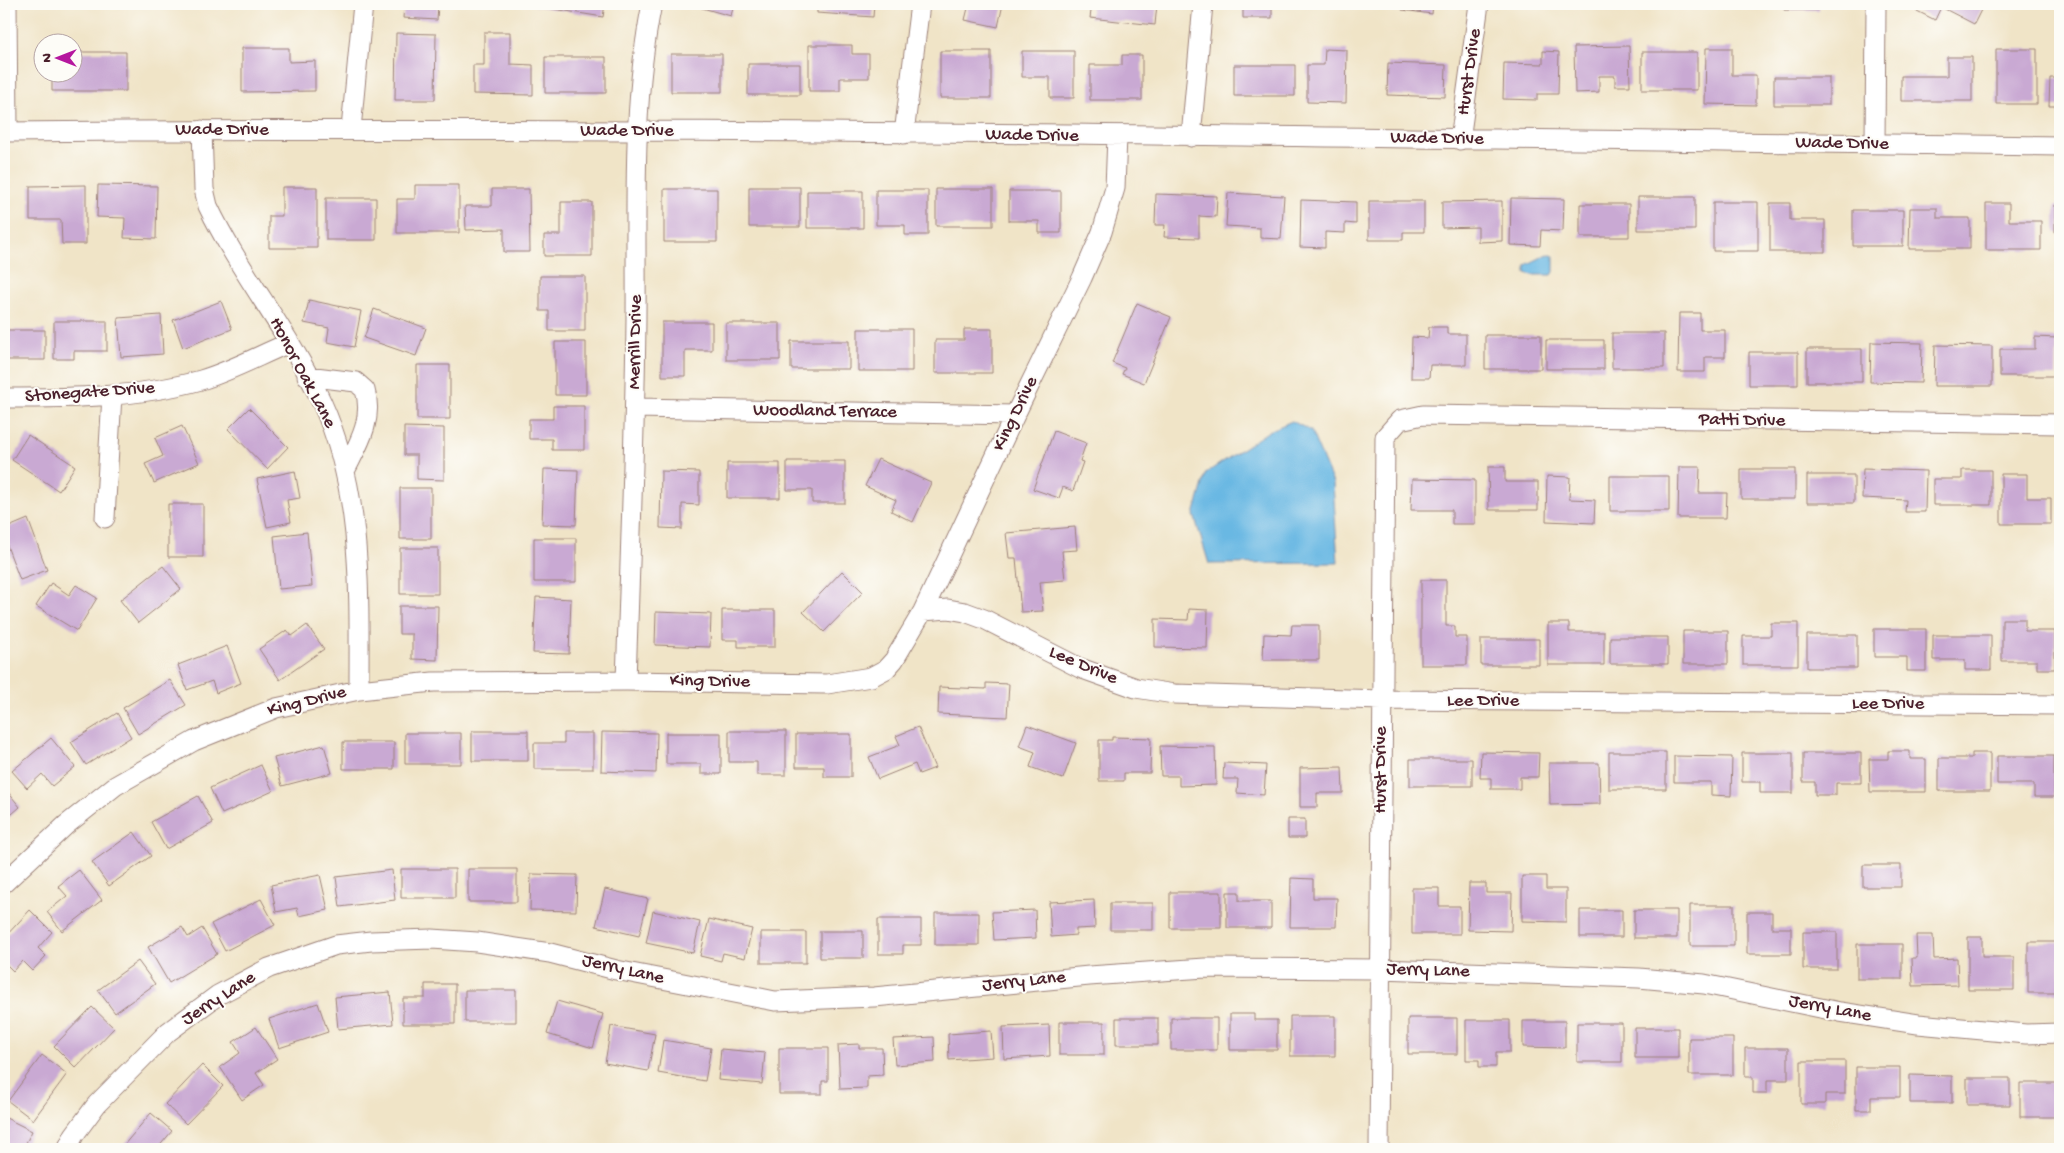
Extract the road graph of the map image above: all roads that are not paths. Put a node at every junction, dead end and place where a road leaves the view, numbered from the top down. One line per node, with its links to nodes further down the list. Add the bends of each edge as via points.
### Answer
1 (7, 4): 11 (street)
2 (363, 4): 8 (street)
3 (652, 4): 10 (street, Merrill Drive, via 643,46)
4 (920, 4): 12 (street)
5 (1203, 4): 14 (street)
6 (1479, 4): 15 (street, Hurst Drive)
7 (1876, 4): 16 (street)
8 (351, 129): 9 (street, Wade Drive); 10 (street, Wade Drive)
9 (202, 130): 11 (street, Wade Drive); 18 (street, Honor Oak Lane, via 204,189 208,206)
10 (638, 131): 12 (street, Wade Drive); 22 (street, Merrill Drive)
11 (6, 132)
12 (904, 134): 13 (street, Wade Drive)
13 (1117, 136): 14 (street, Wade Drive); 23 (street, King Drive, via 1115,188 1102,232)
14 (1191, 137): 15 (street, Wade Drive)
15 (1460, 140): 16 (street, Wade Drive)
16 (1875, 144): 17 (street, Wade Drive)
17 (2060, 146)
18 (289, 343): 19 (street, Honor Oak Lane); 20 (street, Stonegate Drive, via 202,380 146,392)
19 (307, 376): 26 (street, Honor Oak Lane, via 339,444); 26 (street, via 356,382 365,390 367,423)
20 (112, 395): 21 (street, Stonegate Drive); 27 (street)
21 (4, 398)
22 (636, 408): 23 (street, Woodland Terrace); 29 (street, Merrill Drive)
23 (1015, 415): 28 (street, King Drive)
24 (1423, 416): 25 (street, Patti Drive); 31 (street, Hurst Drive, via 1400,420 1385,437)
25 (2060, 424)
26 (345, 471): 30 (street, Honor Oak Lane, via 351,497 360,592)
27 (105, 518)
28 (923, 611): 29 (street, King Drive, via 894,660 886,669 871,676 827,684); 31 (street, Lee Drive, via 948,609 965,612 1080,668 1136,688 1174,694 1252,698)
29 (626, 681): 30 (street, King Drive, via 433,682)
30 (359, 690): 33 (street, King Drive, via 276,708 194,741 115,786 66,825)
31 (1382, 700): 32 (street, Lee Drive); 34 (street, Hurst Drive)
32 (2060, 705)
33 (4, 883)
34 (1380, 969): 35 (street, Jerry Lane, via 1639,978 1704,984 1918,1024 2026,1034); 36 (street, Jerry Lane, via 1205,968 874,997 775,1001 616,970 550,953 477,942 371,941 336,945 269,968 218,995 168,1032 97,1104); 37 (street, Hurst Drive)
35 (2060, 1033)
36 (67, 1149)
37 (1379, 1149)

